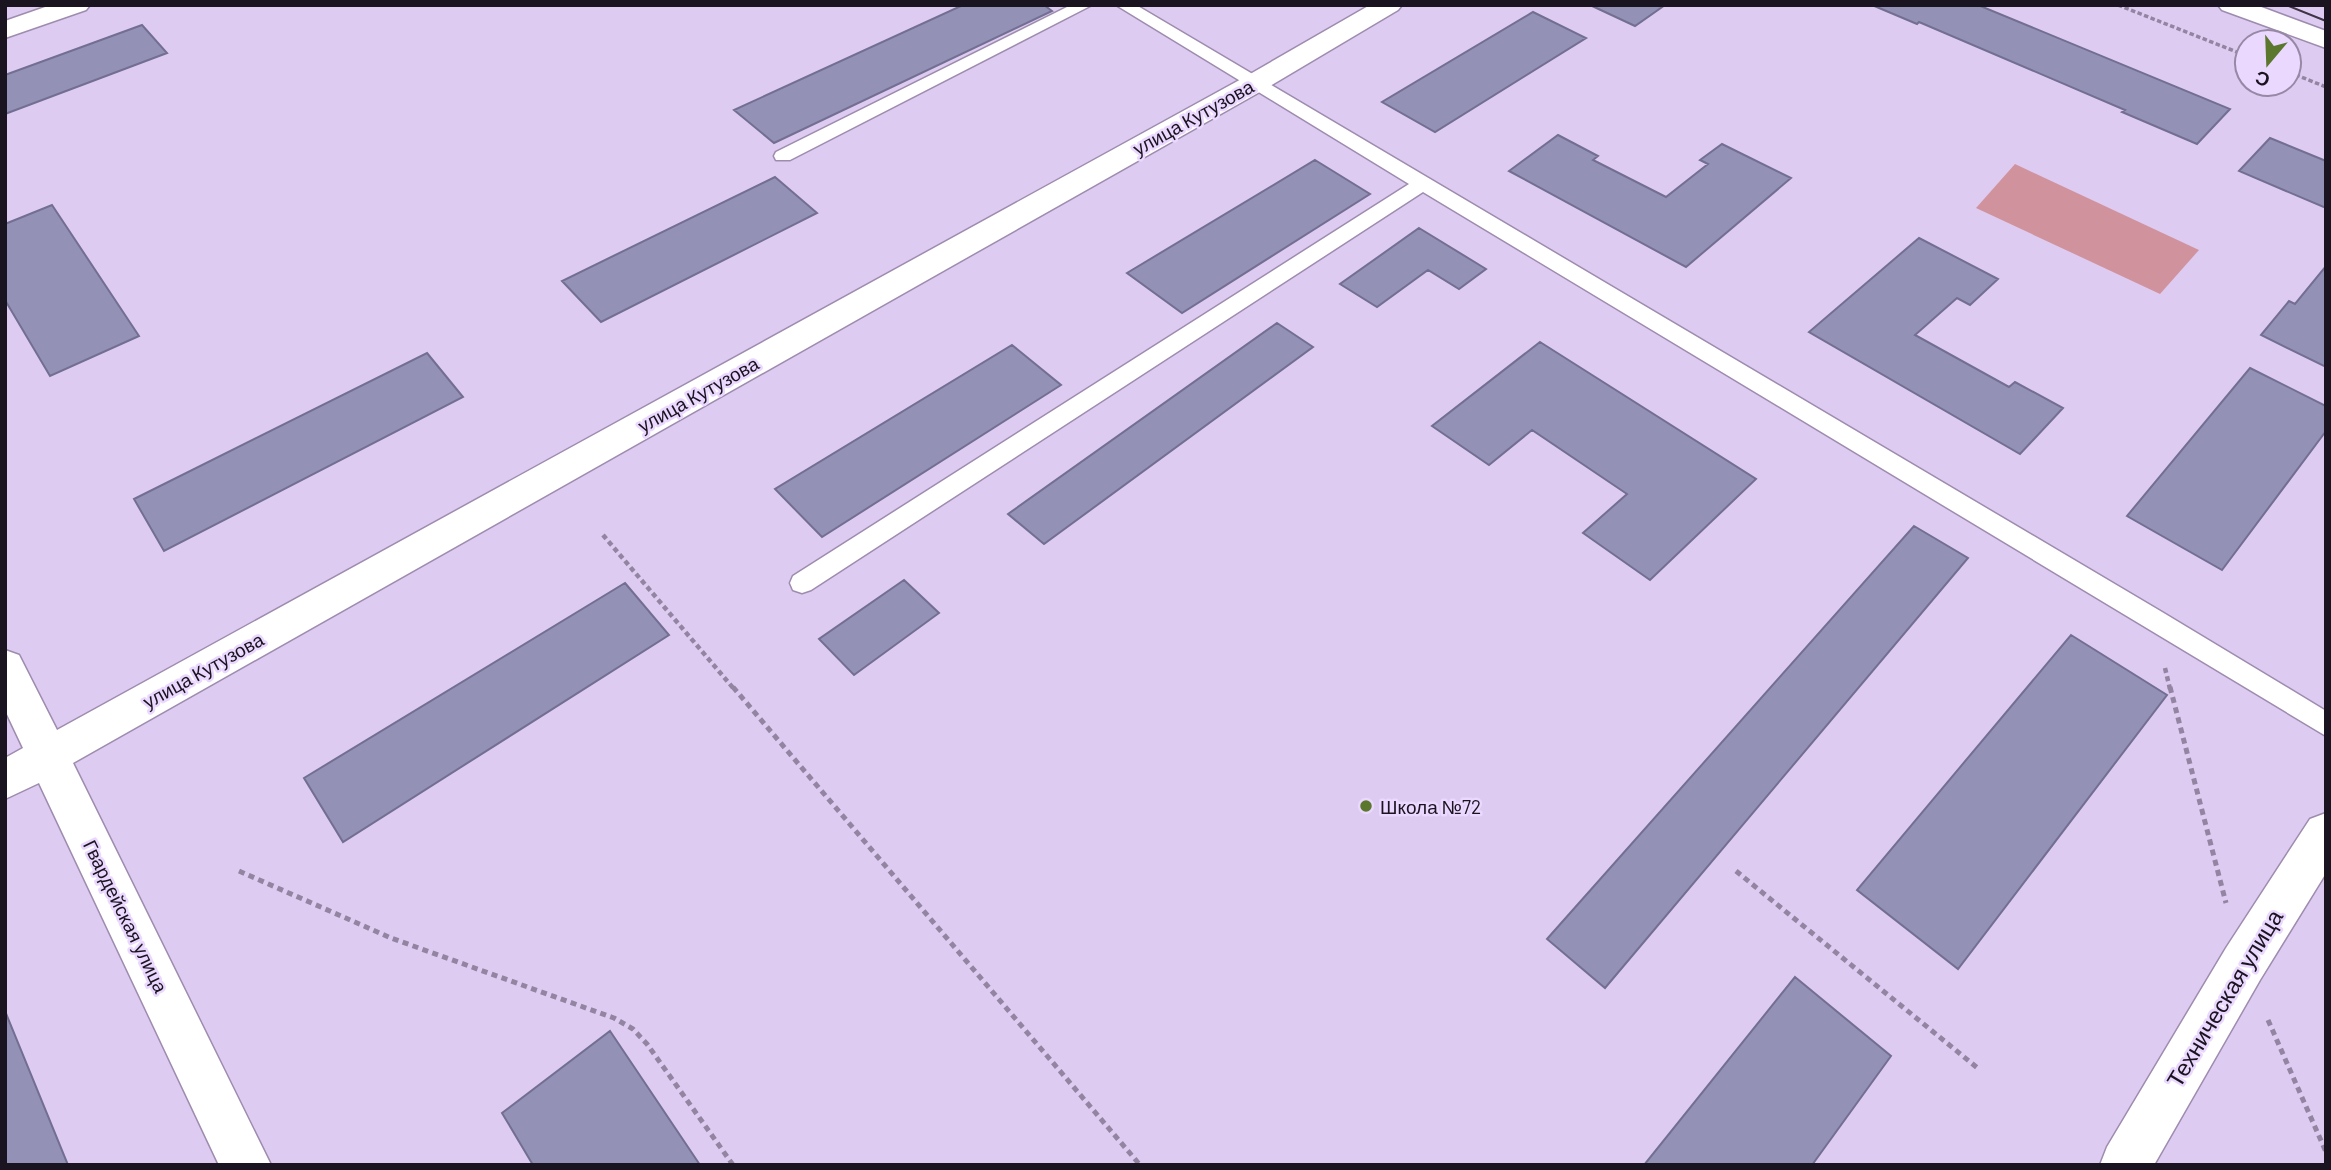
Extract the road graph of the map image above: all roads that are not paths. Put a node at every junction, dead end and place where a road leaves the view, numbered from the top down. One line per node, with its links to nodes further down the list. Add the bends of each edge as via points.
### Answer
1 (77, 5): 6 (street)
2 (1084, 5): 9 (lane)
3 (1124, 5): 8 (lane)
4 (1389, 5): 8 (street, улица Кутузова)
5 (2231, 5): 7 (street)
6 (5, 30)
7 (2326, 40)
8 (1255, 83): 10 (lane); 14 (street, улица Кутузова)
9 (783, 156)
10 (1423, 183): 11 (lane); 13 (lane)
11 (802, 583)
12 (5, 667): 14 (street, Гвардейская улица)
13 (2326, 725)
14 (49, 756): 15 (street, улица Кутузова); 17 (street, Гвардейская улица)
15 (5, 780)
16 (2326, 833): 18 (street, Техническая улица)
17 (246, 1165)
18 (2124, 1165)

